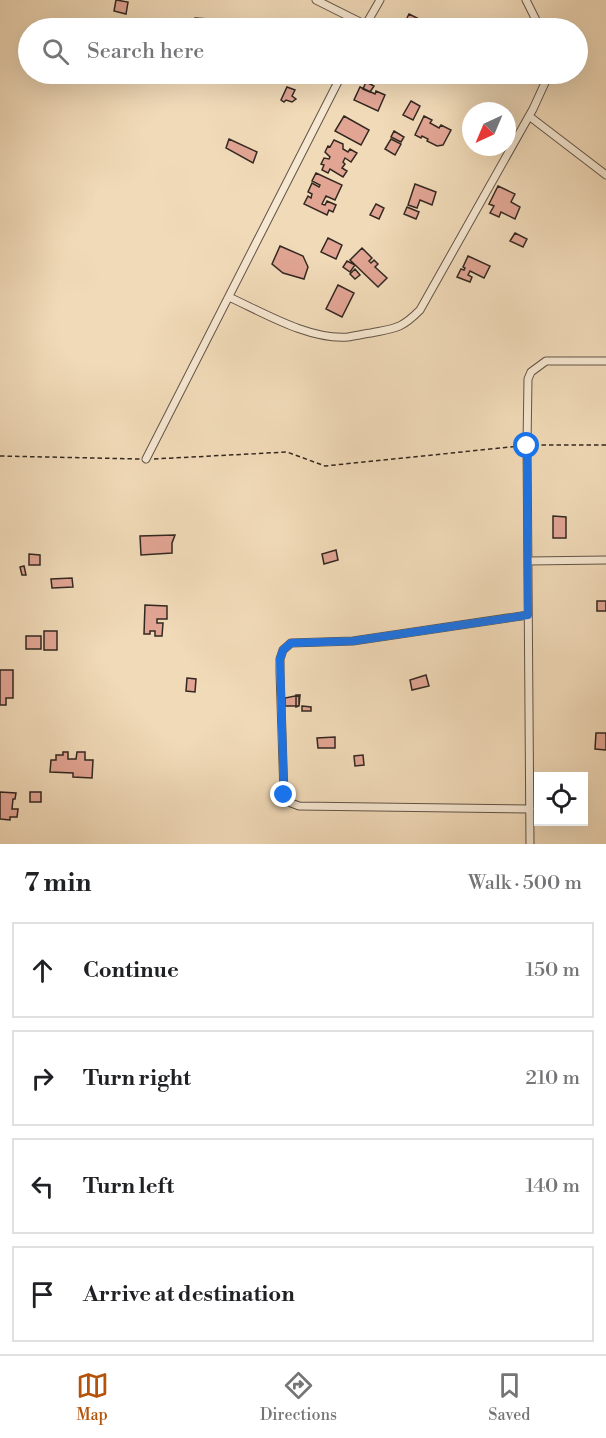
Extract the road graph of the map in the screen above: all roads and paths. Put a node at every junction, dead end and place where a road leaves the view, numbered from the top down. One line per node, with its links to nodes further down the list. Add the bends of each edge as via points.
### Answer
1 (316, 0): 4 (street)
2 (380, 0): 5 (street)
3 (526, 0): 6 (street)
4 (349, 18)
5 (370, 18)
6 (535, 18)
7 (337, 84): 11 (street)
8 (544, 84): 9 (street)
9 (529, 116): 10 (street); 11 (street, via 420,310 408,322 397,328 347,337 320,334)
10 (606, 175)
11 (230, 297): 16 (street)
12 (606, 361): 14 (street, via 546,361 531,372)
13 (606, 445): 14 (path)
14 (527, 446): 16 (path, via 325,466 287,452); 18 (street)
15 (0, 456): 16 (path)
16 (146, 459)
17 (606, 560): 18 (street)
18 (528, 561): 19 (street)
19 (528, 615): 20 (street); 20 (street, via 353,641 291,643 283,650 280,672 284,795 291,803)
20 (530, 809): 21 (street)
21 (530, 844)

